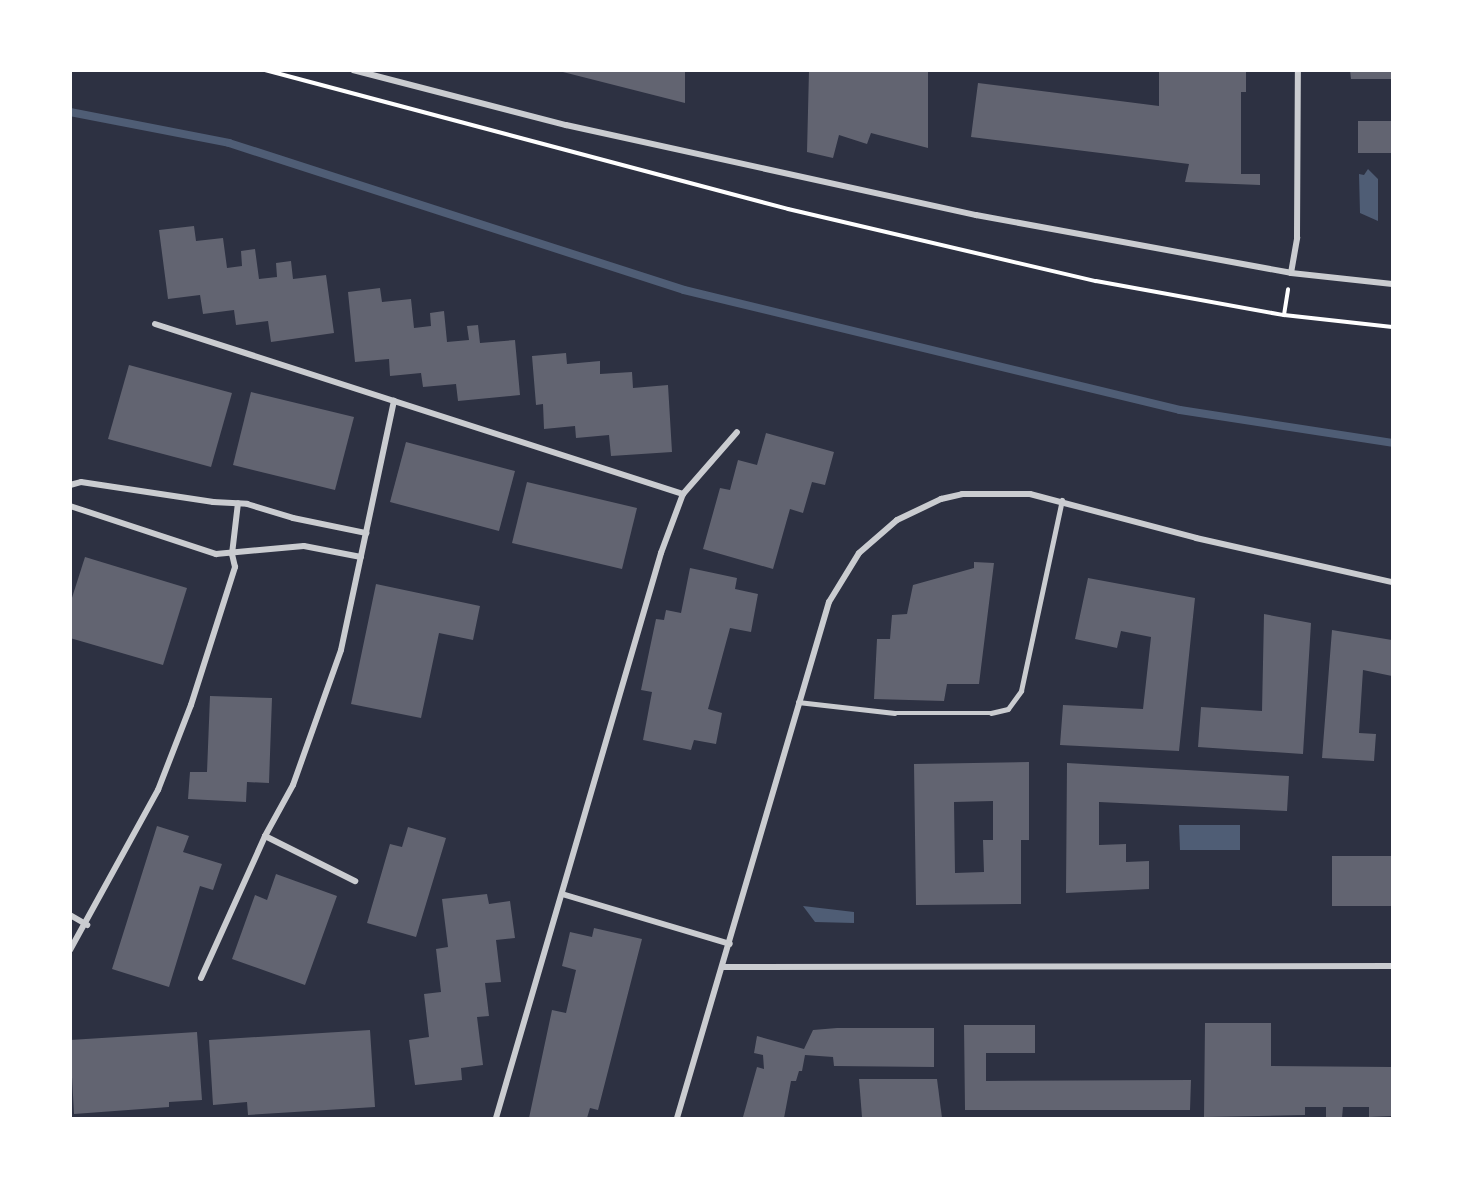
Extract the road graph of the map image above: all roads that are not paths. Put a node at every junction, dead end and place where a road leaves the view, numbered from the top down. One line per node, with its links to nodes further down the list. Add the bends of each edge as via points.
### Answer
1 (353, 70): 3 (street, via 566,125 976,215)
2 (1298, 70): 3 (street, via 1297,238)
3 (1291, 273): 4 (street)
4 (1392, 284)
5 (155, 324): 6 (street)
6 (394, 401): 9 (street); 13 (street)
7 (738, 432): 9 (street)
8 (70, 485): 11 (street, via 81,482)
9 (683, 494): 20 (street, via 661,553)
10 (1062, 500): 16 (street, via 1196,538); 17 (street, via 1006,492 962,494 941,499 897,520 859,553 842,577 829,602); 17 (lane, via 1021,691 1008,709 991,713 894,713)
11 (238, 503): 13 (street); 14 (street)
12 (70, 506): 14 (street, via 216,554)
13 (366, 533): 15 (street)
14 (232, 554): 15 (street, via 304,546); 22 (street, via 231,581 158,790)
15 (361, 557): 18 (street, via 341,650 293,785)
16 (1392, 582)
17 (798, 702): 23 (street)
18 (265, 836): 19 (street); 27 (street)
19 (355, 881)
20 (562, 894): 23 (street); 28 (street)
21 (70, 915): 22 (street)
22 (87, 925): 24 (street)
23 (730, 944): 25 (street)
24 (70, 950)
25 (723, 966): 26 (street); 29 (street)
26 (1392, 966)
27 (201, 978)
28 (496, 1119)
29 (677, 1119)

